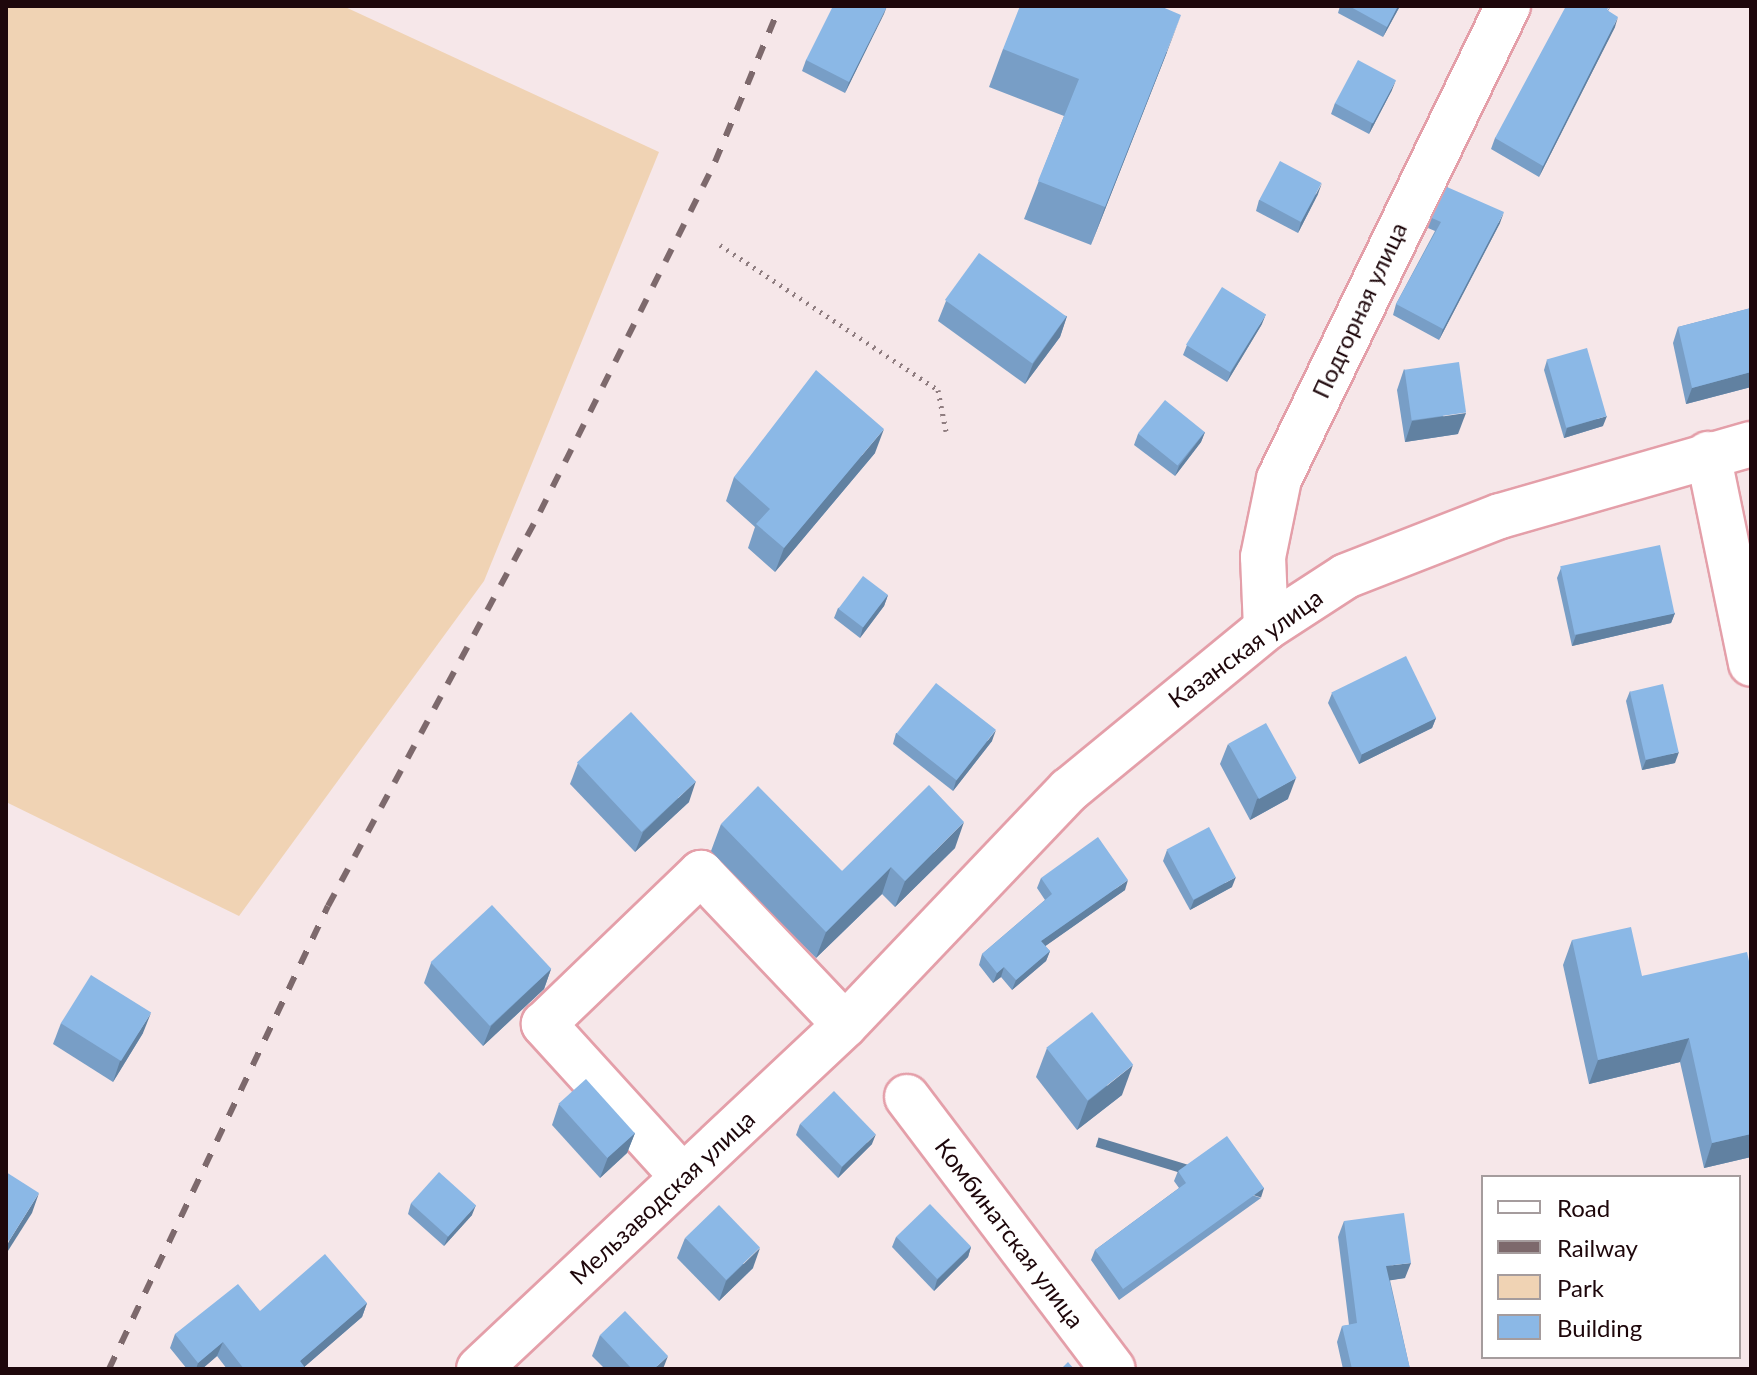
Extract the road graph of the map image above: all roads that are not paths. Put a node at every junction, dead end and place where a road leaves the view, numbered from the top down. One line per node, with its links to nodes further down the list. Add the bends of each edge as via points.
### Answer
1 (1508, 6): 4 (street, Подгорная улица, via 1279,479 1263,557)
2 (1751, 444): 3 (street, Казанская улица)
3 (1708, 454): 4 (street, Казанская улица, via 1500,516 1374,565); 5 (street)
4 (1266, 628): 6 (street, Казанская улица, via 1069,790)
5 (1751, 664)
6 (845, 1025): 8 (street, Мельзаводская улица); 8 (street, via 701,873 544,1024)
7 (907, 1097): 10 (street, Комбинатская улица)
8 (683, 1177): 9 (street, Мельзаводская улица)
9 (479, 1369)
10 (1113, 1369)

